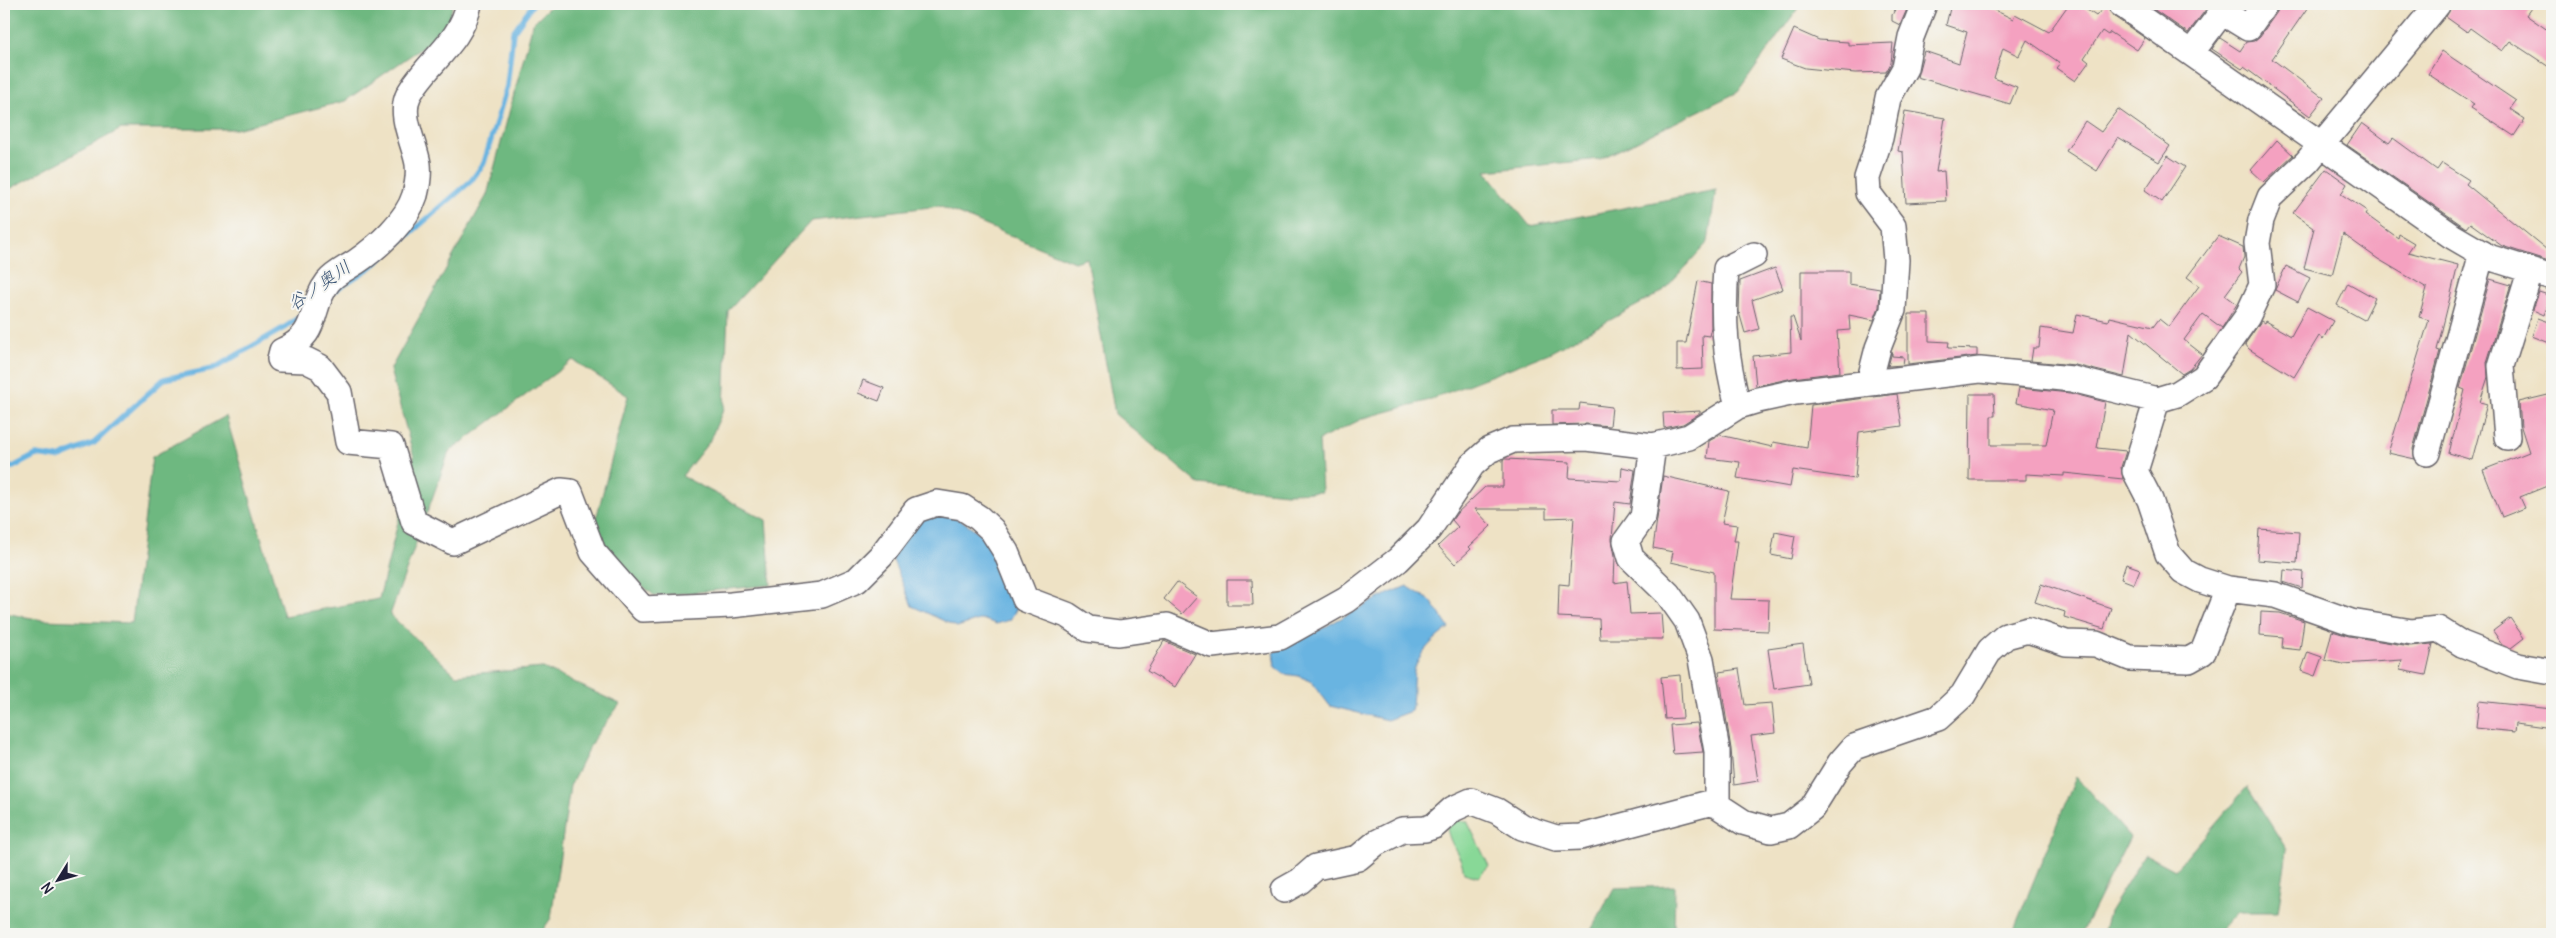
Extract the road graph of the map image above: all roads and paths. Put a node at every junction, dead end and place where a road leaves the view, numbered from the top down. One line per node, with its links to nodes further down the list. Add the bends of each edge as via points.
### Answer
1 (469, 4): 15 (street, via 454,40 408,96 406,123 418,165 414,195 396,226 373,250 329,280 321,293 314,319 297,344 282,351 280,359 306,360 320,366 339,392 348,442 391,446 414,522 453,542 561,491 570,492 593,552 643,608 731,605 822,595 857,580 881,556 916,510 937,503 950,504 974,514 992,530 1006,552 1025,599 1067,615 1088,629 1119,633 1167,626 1212,645 1280,637 1346,600 1398,560 1429,529 1472,465 1488,450 1512,440 1586,438)
2 (1924, 4): 11 (street, via 1911,37 1905,68 1888,98 1867,178 1868,193 1893,226 1896,260 1893,310)
3 (2121, 4): 6 (street)
4 (2265, 4): 6 (street, via 2248,28 2222,12)
5 (2438, 4): 7 (street)
6 (2191, 53): 7 (street)
7 (2320, 144): 8 (street, via 2452,236); 12 (street, via 2307,162 2270,197 2260,220 2257,243 2262,285 2247,317 2204,377 2177,394)
8 (2482, 253): 10 (street); 16 (street)
9 (1754, 255): 13 (street, via 1726,269 1723,308 1727,364)
10 (2541, 274): 14 (street, via 2501,366)
11 (1868, 384): 12 (street, via 1980,370 2072,379); 13 (street, via 1795,392)
12 (2157, 400): 17 (street, via 2135,471 2150,500 2168,554 2183,571)
13 (1738, 406): 15 (street, via 1689,437)
14 (2507, 437)
15 (1654, 446): 19 (street, via 1643,517 1626,541 1631,558 1668,594 1686,621 1701,659 1717,750)
16 (2427, 453)
17 (2228, 589): 18 (street, via 2275,595 2351,622 2412,632 2438,629 2462,644 2518,666); 19 (street, via 2203,652 2188,660 2130,658 2096,644 2066,642 2028,630 2006,636 1990,650 1963,695 1938,718 1854,747 1812,808 1788,826 1771,830 1743,822)
18 (2552, 672)
19 (1717, 805): 20 (street, via 1709,803 1581,837 1556,838 1522,827 1497,811 1471,801 1452,809 1425,830 1402,830 1376,842 1358,858 1316,867)
20 (1284, 890)

